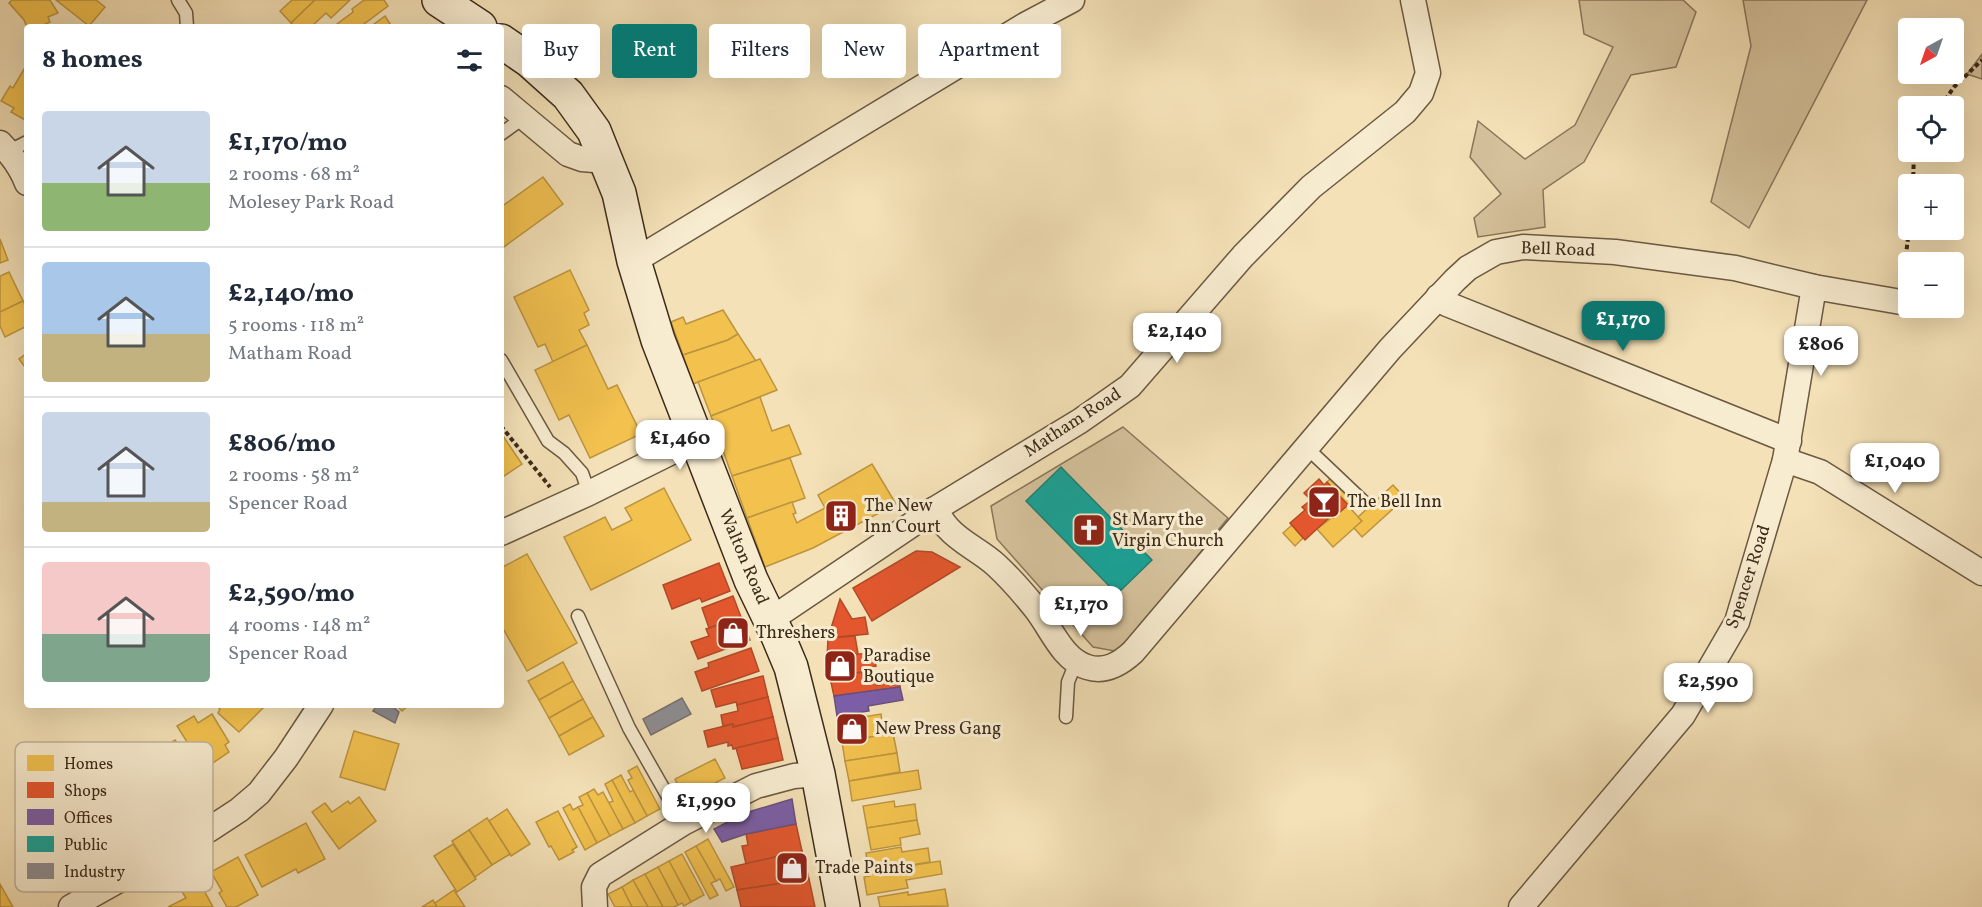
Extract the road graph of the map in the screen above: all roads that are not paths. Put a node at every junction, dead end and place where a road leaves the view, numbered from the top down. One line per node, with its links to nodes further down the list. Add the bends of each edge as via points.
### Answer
1 (178, 0): 5 (lane, via 186,13)
2 (439, 0): 6 (main road)
3 (1072, 0): 14 (street)
4 (1413, 0): 24 (street, Matham Road, via 1428,73 1421,93 1405,112 1311,187 1243,256 1131,386)
5 (187, 24)
6 (475, 24)
7 (504, 43): 12 (main road, Walton Road, via 568,95 594,130)
8 (504, 101): 9 (street)
9 (523, 118): 10 (lane); 12 (street, via 568,154)
10 (504, 132)
11 (16, 145): 13 (street)
12 (606, 161): 14 (main road, Walton Road, via 619,194)
13 (24, 175)
14 (634, 261): 19 (main road, Walton Road, via 658,340)
15 (1814, 287): 16 (street, Bell Road, via 1735,268 1615,252 1523,247 1482,259); 17 (street, Bell Road); 21 (street, Spencer Road)
16 (1438, 297): 20 (street, Bell Road); 21 (street)
17 (1898, 301)
18 (504, 365): 22 (lane, via 548,441 582,473)
19 (696, 440): 22 (street); 28 (main road, Walton Road)
20 (1306, 447): 23 (lane); 29 (street, Bell Road, via 1125,660 1099,669)
21 (1787, 451): 26 (street); 39 (street, Spencer Road, via 1737,622 1689,705)
22 (589, 493): 25 (street)
23 (1364, 502)
24 (935, 509): 28 (street, Matham Road); 29 (street, via 949,529 995,564 1037,610)
25 (504, 532)
26 (1982, 573)
27 (578, 616): 33 (lane, via 629,728)
28 (770, 620): 32 (main road, Walton Road, via 791,667)
29 (1076, 662): 31 (lane, via 1068,682)
30 (319, 708): 34 (street, via 259,793)
31 (1066, 717)
32 (818, 774): 33 (street, via 756,786); 38 (main road, Walton Road)
33 (683, 823): 37 (street, via 600,875 594,887)
34 (213, 827)
35 (98, 892): 36 (street)
36 (71, 907)
37 (595, 907)
38 (843, 907)
39 (1521, 907)

